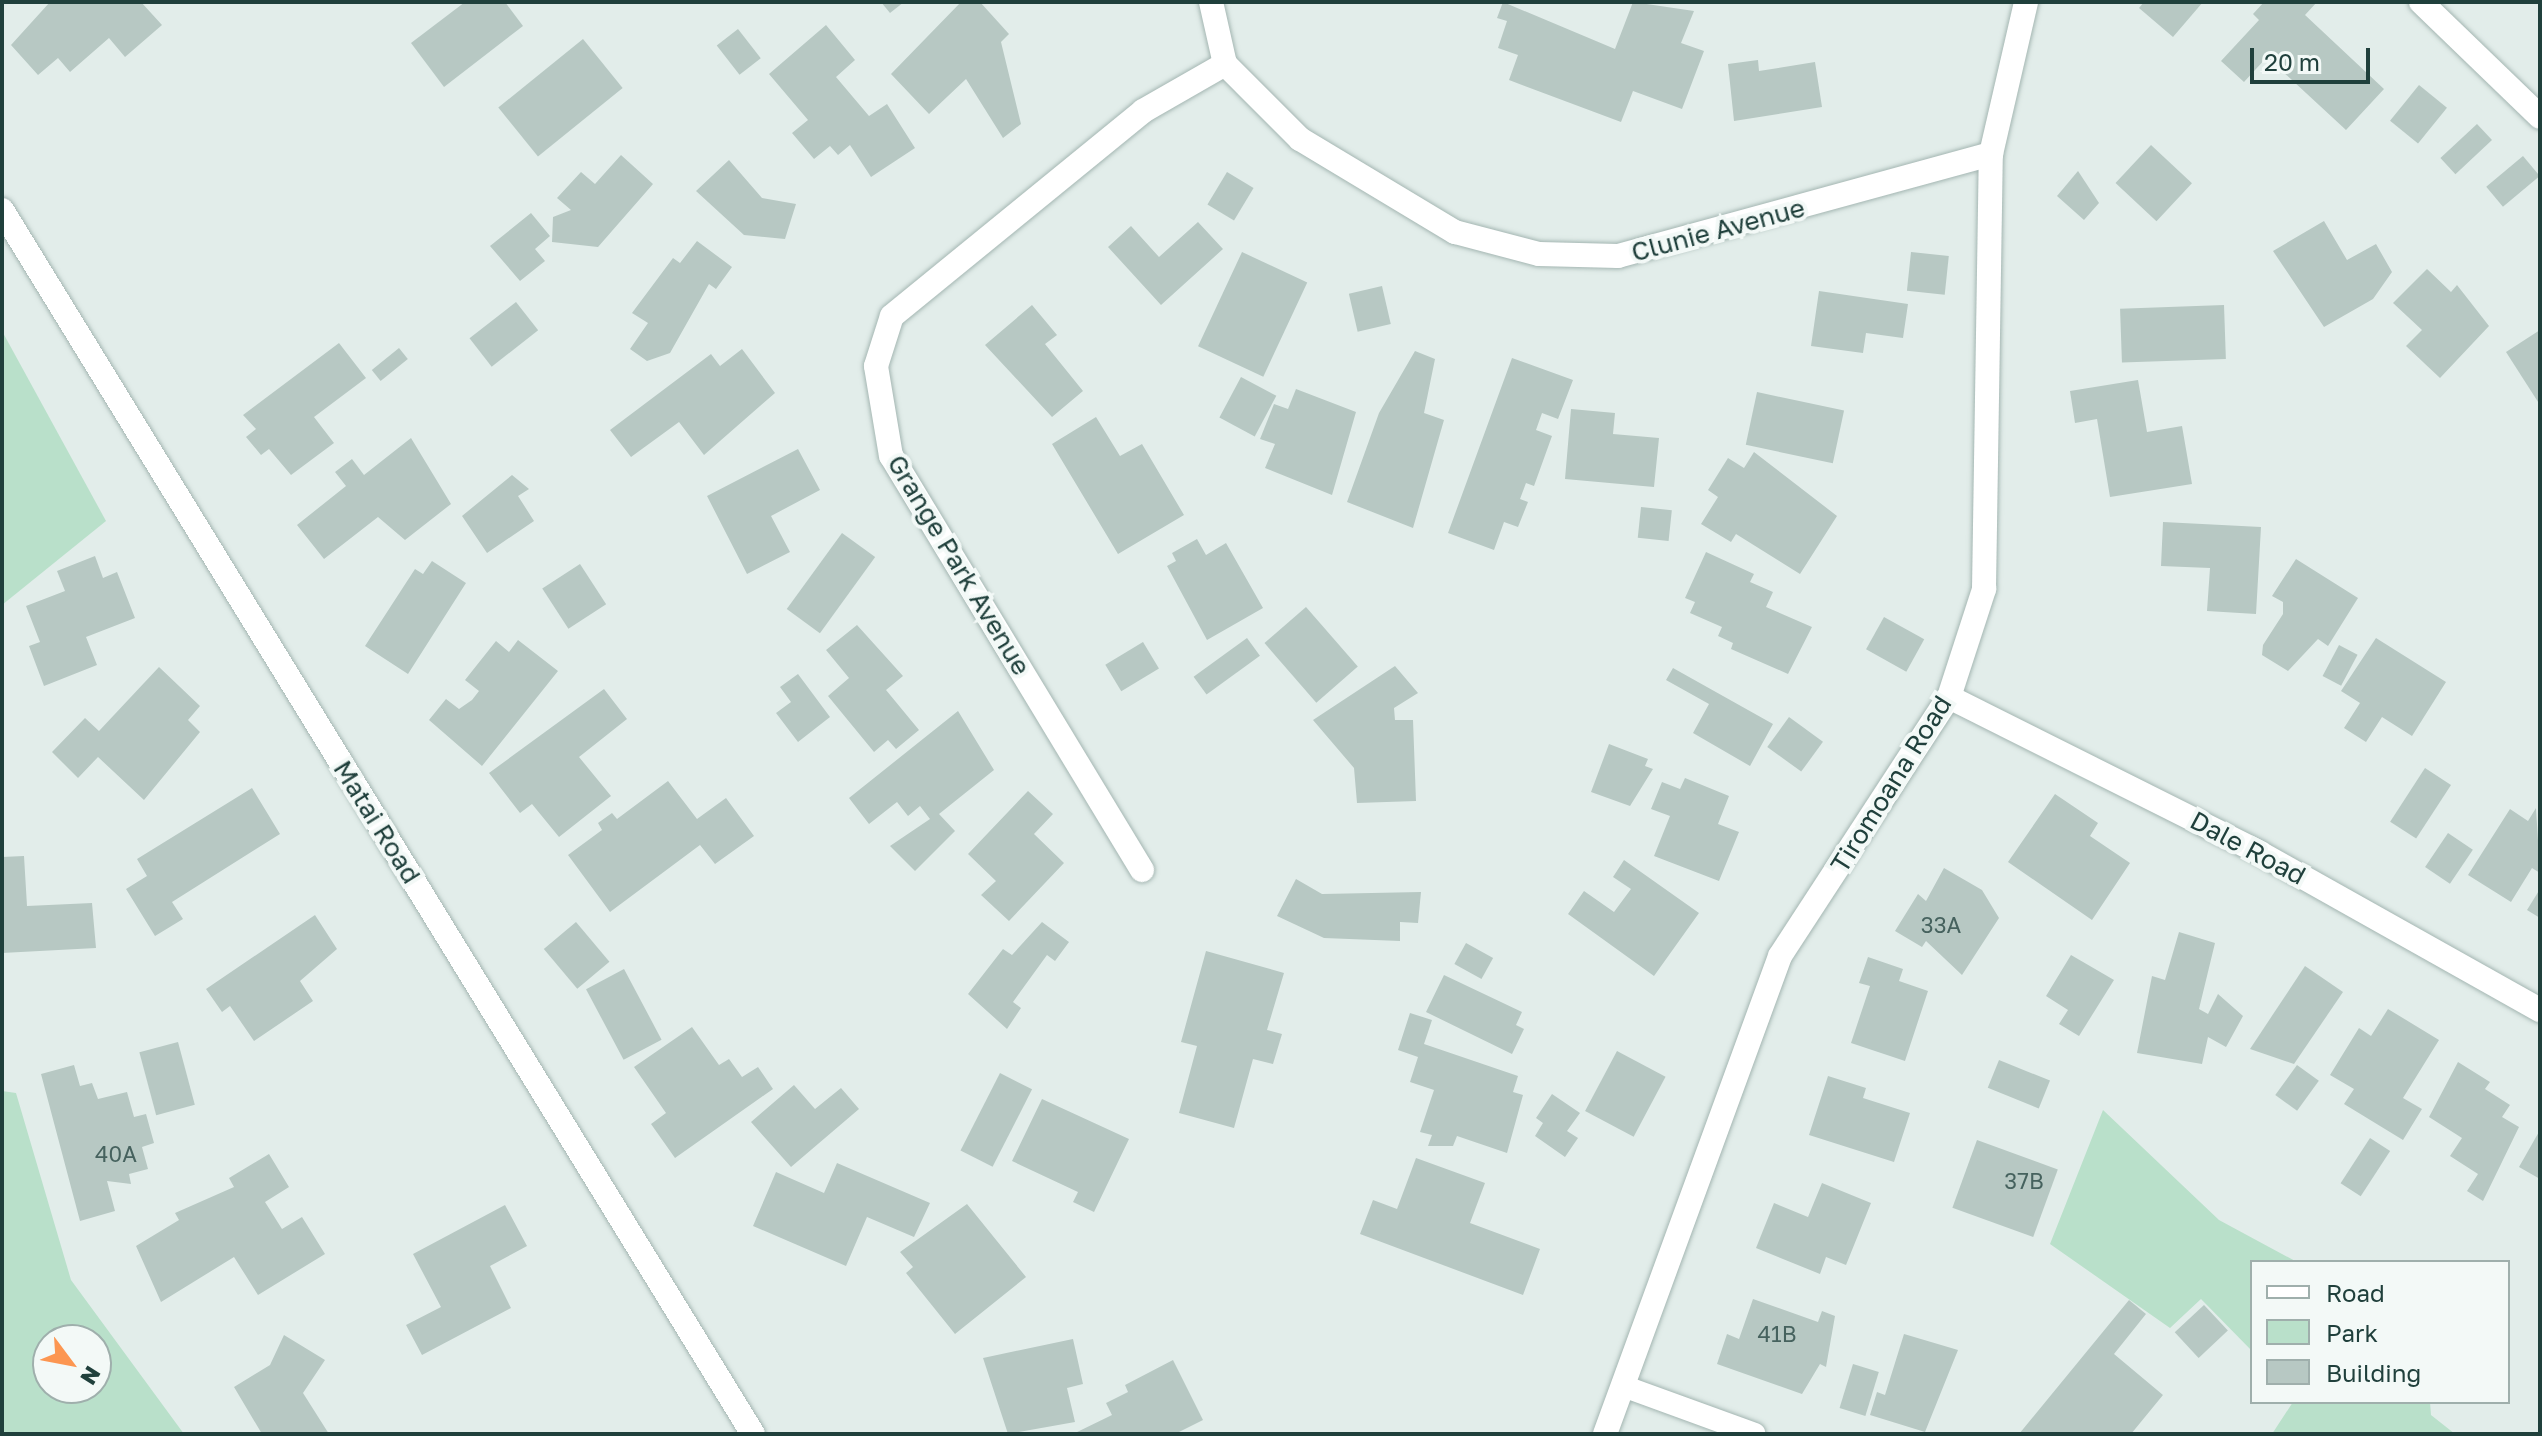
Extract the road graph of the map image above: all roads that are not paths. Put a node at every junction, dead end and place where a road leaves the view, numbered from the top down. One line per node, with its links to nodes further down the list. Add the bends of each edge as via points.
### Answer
1 (1211, 2): 4 (street)
2 (2026, 2): 6 (street, Tiromoana Road)
3 (2421, 2): 5 (street)
4 (1225, 64): 6 (street, Clunie Avenue, via 1300,139 1386,197 1455,232 1539,254 1618,256); 9 (street, Grange Park Avenue, via 1143,111 892,316 876,366 891,456)
5 (2540, 117)
6 (1991, 154): 8 (street, Tiromoana Road, via 1984,589)
7 (2, 210): 12 (street, Matai Road)
8 (1949, 697): 10 (street, Dale Road, via 2260,853); 11 (street, Tiromoana Road, via 1780,956)
9 (1142, 870)
10 (2540, 1010)
11 (1623, 1386): 13 (street, Tiromoana Road); 14 (lane)
12 (753, 1434)
13 (1605, 1434)
14 (1755, 1434)

